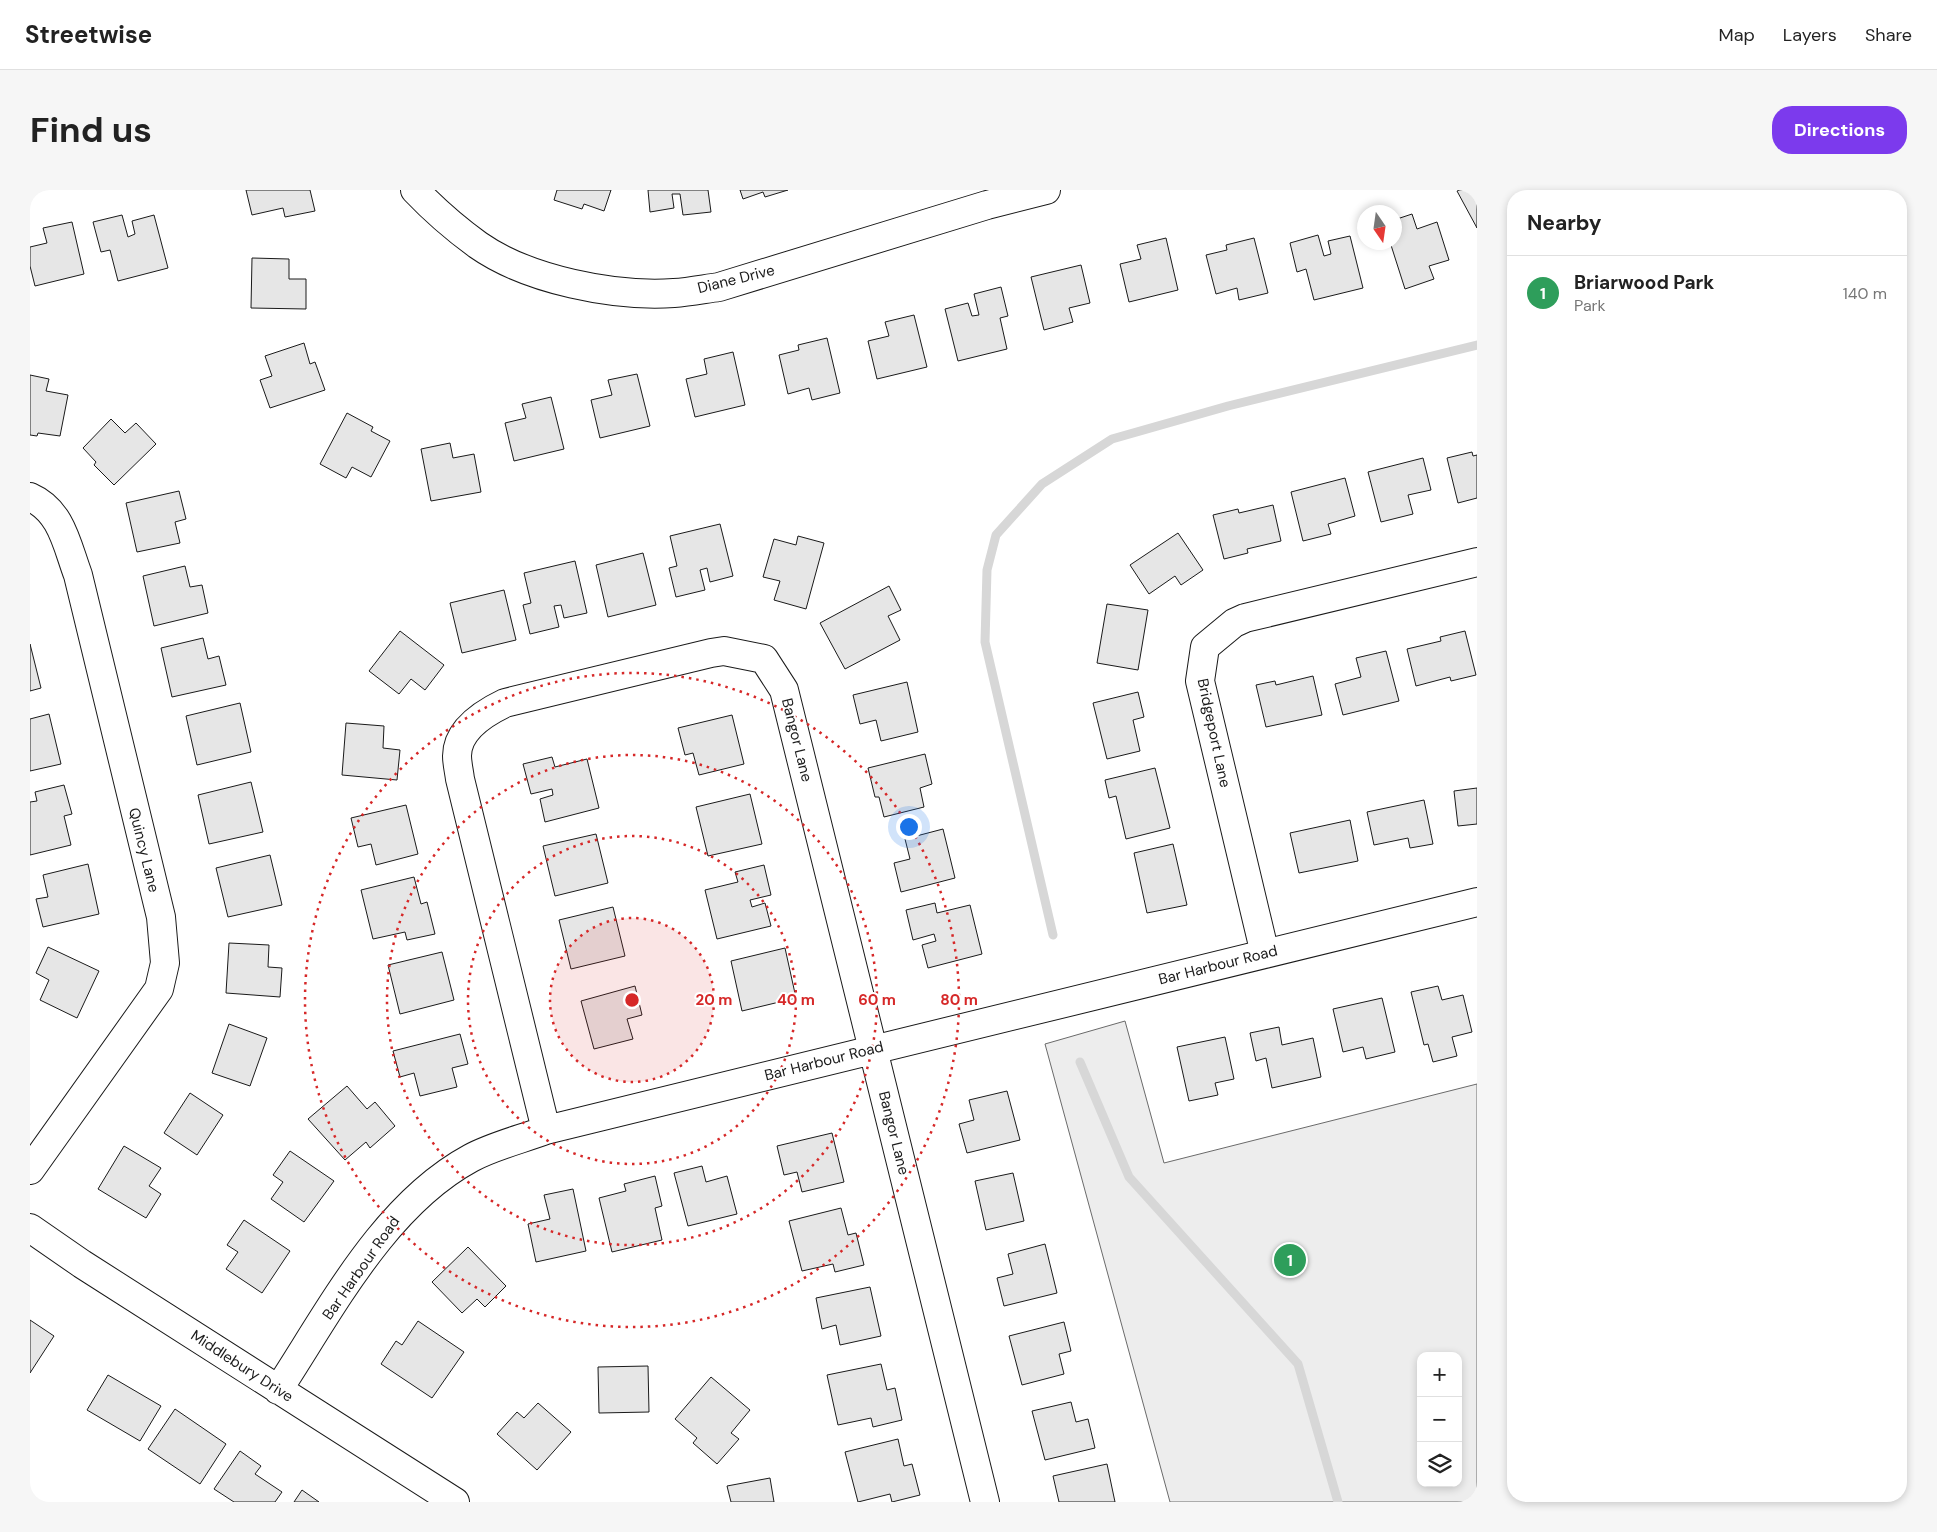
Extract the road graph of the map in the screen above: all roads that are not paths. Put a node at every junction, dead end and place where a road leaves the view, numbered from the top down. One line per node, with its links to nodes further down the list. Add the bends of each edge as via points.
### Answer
1 (415, 190): 2 (street, Diane Drive, via 479,245 506,260 539,274 582,286 646,294 719,287)
2 (1046, 190)
3 (36, 500): 9 (street, Quincy Lane, via 53,513 61,527 78,575 161,917 165,963 159,989)
4 (1477, 562): 6 (street, Bridgeport Lane, via 1245,618 1205,647 1200,681)
5 (1477, 902): 6 (street, Bar Harbour Road)
6 (1265, 954): 7 (street, Bar Harbour Road)
7 (874, 1049): 8 (street, Bar Harbour Road); 8 (street, Bangor Lane, via 784,690 764,659 724,651 712,653 514,701 494,708 479,719 464,733 457,754 460,779); 13 (street, Bangor Lane)
8 (546, 1130): 11 (street, Bar Harbour Road, via 473,1157 428,1186 406,1206 353,1275)
9 (30, 1170)
10 (30, 1228): 11 (street, Middlebury Drive)
11 (278, 1390): 12 (street, Middlebury Drive)
12 (455, 1502)
13 (985, 1502)

